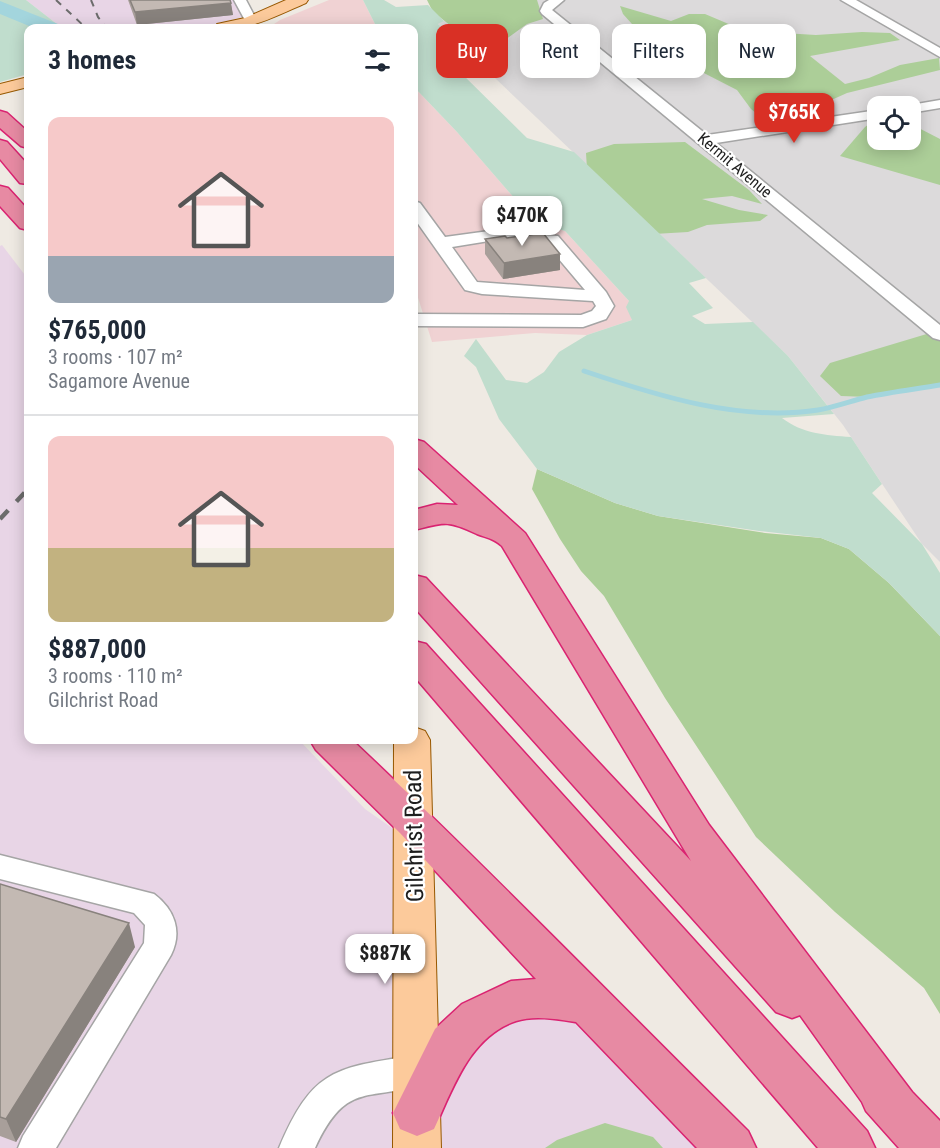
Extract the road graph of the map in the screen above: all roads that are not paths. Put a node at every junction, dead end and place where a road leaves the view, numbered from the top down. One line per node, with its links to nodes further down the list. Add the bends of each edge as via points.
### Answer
1 (240, 0): 5 (street)
2 (300, 0): 6 (main road)
3 (558, 0): 15 (street, Kermit Avenue, via 546,8 556,21)
4 (847, 0): 7 (street)
5 (252, 24)
6 (255, 24)
7 (940, 53)
8 (24, 83): 9 (main road)
9 (0, 89)
10 (940, 104): 11 (street)
11 (921, 107)
12 (867, 116): 15 (street)
13 (0, 117): 14 (highway)
14 (24, 138)
15 (705, 140): 24 (street, Kermit Avenue)
16 (0, 146): 17 (highway)
17 (24, 173)
18 (0, 193): 20 (highway)
19 (418, 211): 21 (street)
20 (24, 219)
21 (441, 243): 22 (street, via 467,282 476,288); 22 (street, via 489,236 552,240)
22 (600, 296): 23 (street, via 603,311 583,321)
23 (418, 320)
24 (940, 334)
25 (418, 452): 27 (highway)
26 (418, 519): 27 (highway, via 438,512 463,514)
27 (514, 540): 36 (highway, via 695,836)
28 (418, 590): 36 (highway)
29 (418, 658): 40 (highway)
30 (333, 744): 32 (highway)
31 (412, 744): 32 (main road, Gilchrist Road)
32 (414, 822): 34 (highway); 35 (main road, Gilchrist Road)
33 (0, 867): 37 (street, via 143,903 157,913 161,927 160,945)
34 (588, 1004): 35 (highway, via 548,998 511,1001 478,1018 451,1044); 39 (highway)
35 (417, 1111): 38 (street, via 341,1086 327,1095 309,1118)
36 (898, 1112): 41 (highway)
37 (36, 1148)
38 (297, 1148)
39 (731, 1148)
40 (850, 1148)
41 (932, 1148)

